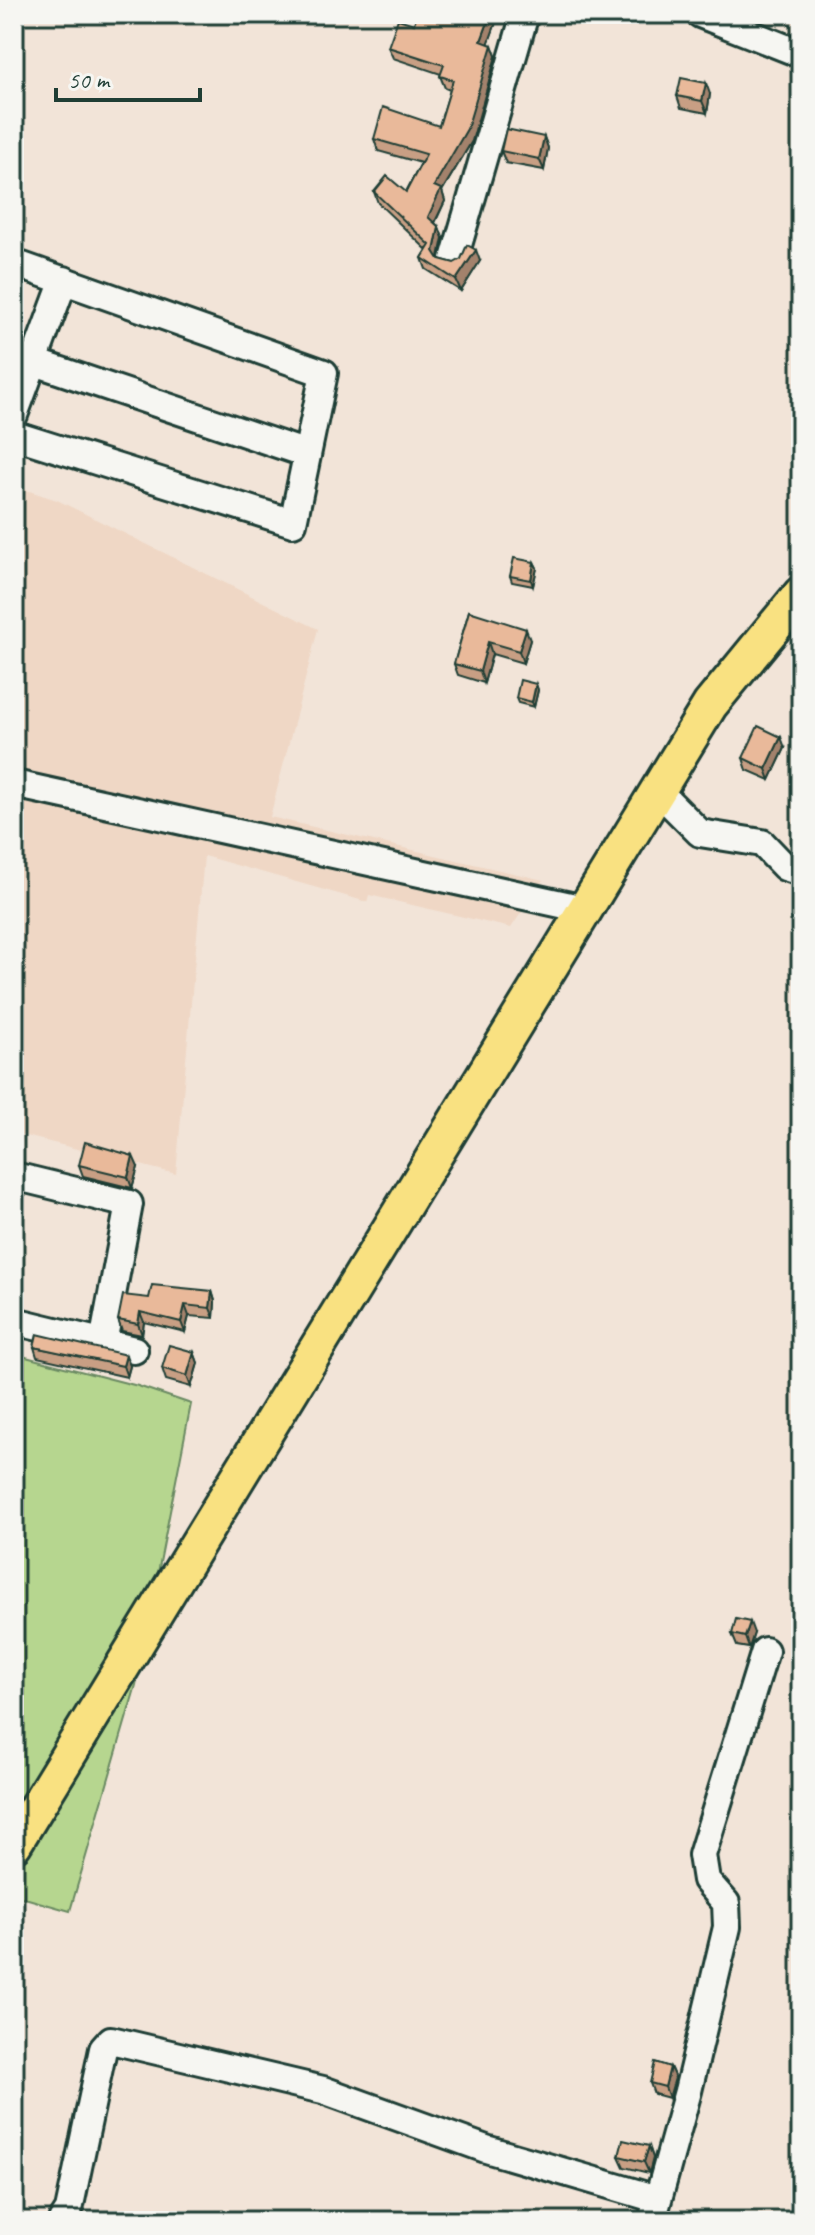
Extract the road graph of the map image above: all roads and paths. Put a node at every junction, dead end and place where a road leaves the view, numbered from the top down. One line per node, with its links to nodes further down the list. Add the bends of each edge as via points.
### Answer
1 (525, 14): 4 (street)
2 (700, 14): 3 (street)
3 (801, 54)
4 (454, 259)
5 (14, 263): 6 (street)
6 (64, 280): 7 (street); 10 (street, via 324,373)
7 (23, 358): 8 (street); 10 (street)
8 (14, 415)
9 (14, 435): 10 (street, via 293,523)
10 (307, 454)
11 (801, 594): 13 (main road, via 710,705)
12 (14, 784): 15 (street)
13 (657, 790): 14 (street, via 700,833 762,843 785,867); 15 (main road)
14 (801, 872)
15 (584, 909): 21 (main road)
16 (14, 1176): 18 (street, via 129,1204)
17 (14, 1321): 18 (street)
18 (103, 1343): 19 (street)
19 (134, 1350)
20 (765, 1651): 22 (street, via 702,1855 706,1880 726,1903 727,1927)
21 (14, 1844)
22 (654, 2210): 23 (street, via 323,2090 111,2040 103,2049 69,2210)
23 (62, 2221)

